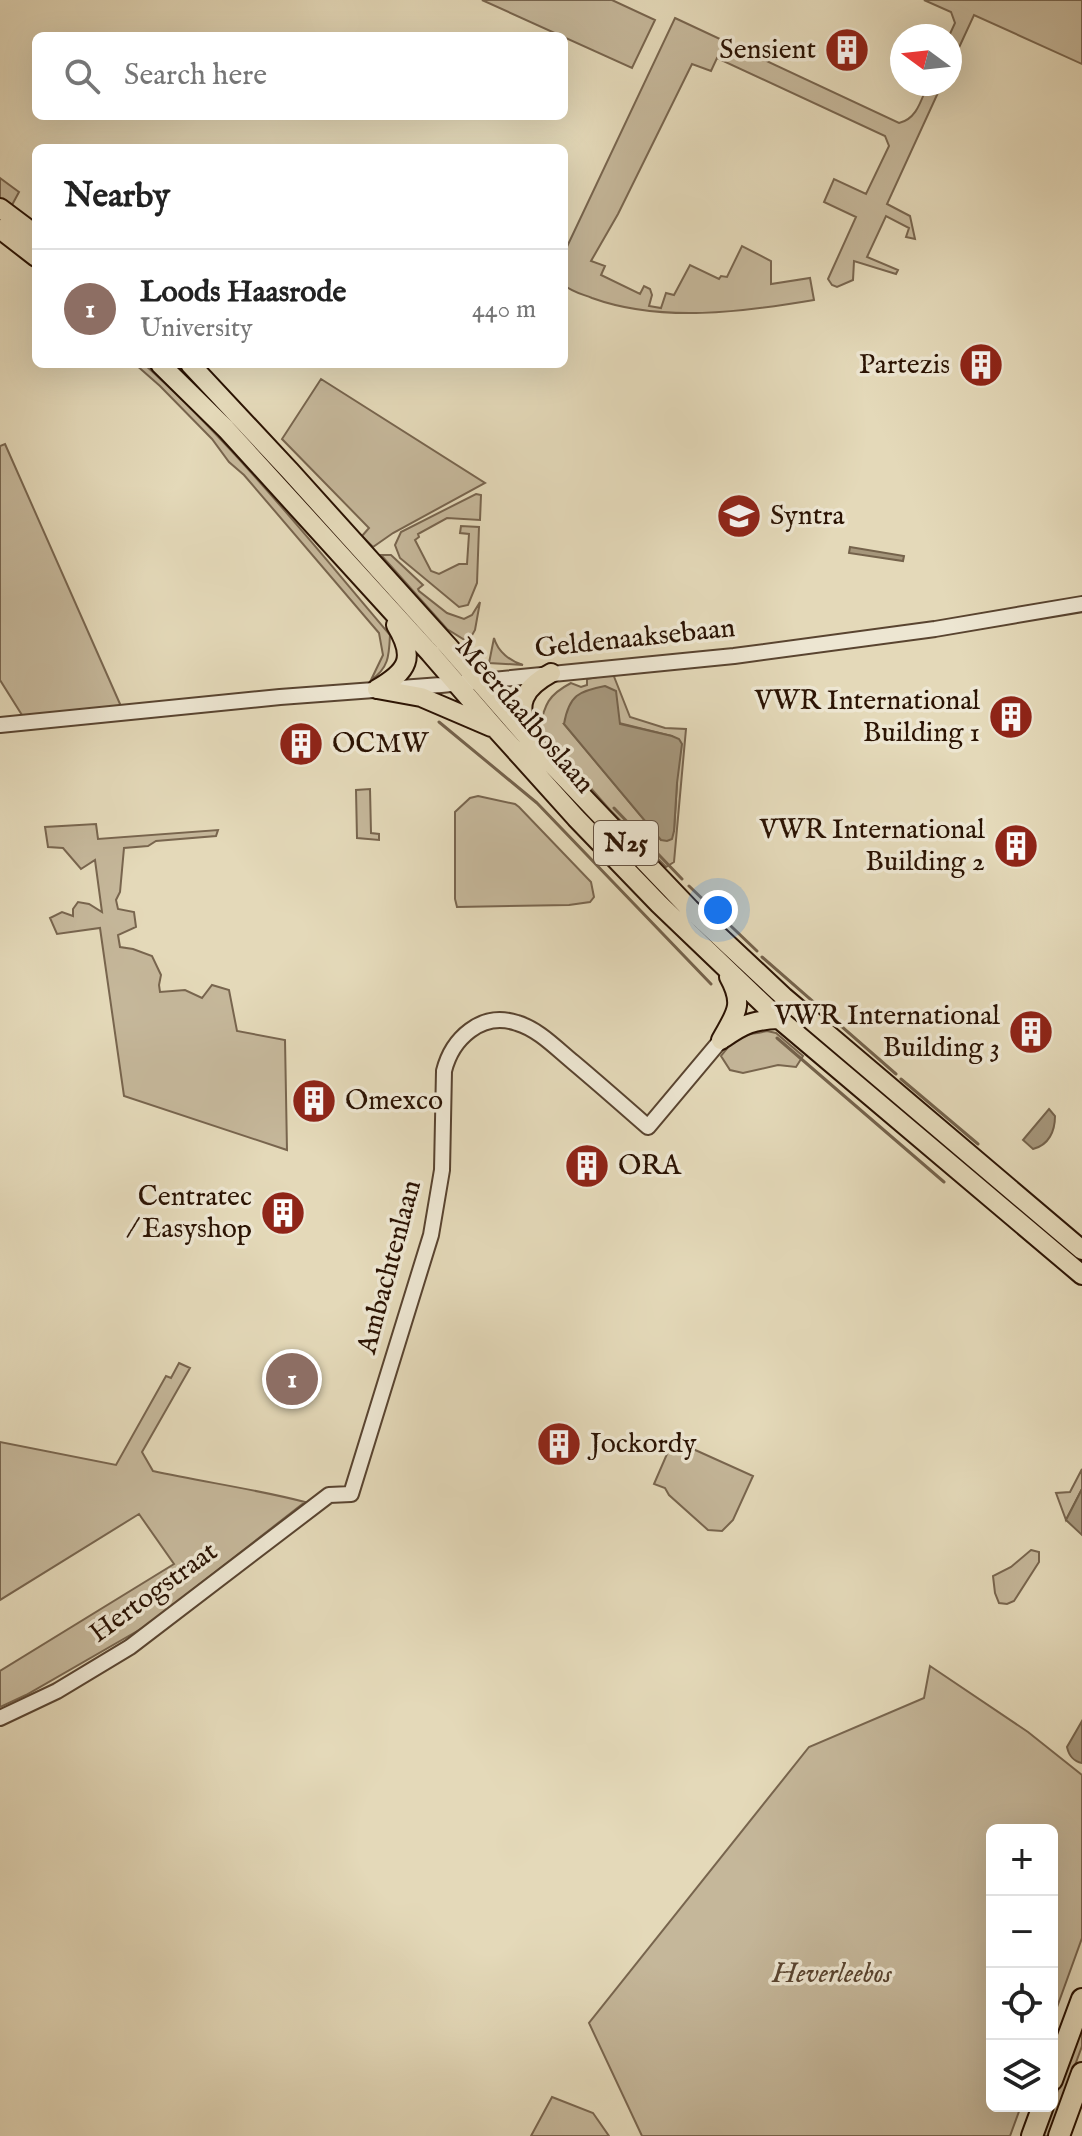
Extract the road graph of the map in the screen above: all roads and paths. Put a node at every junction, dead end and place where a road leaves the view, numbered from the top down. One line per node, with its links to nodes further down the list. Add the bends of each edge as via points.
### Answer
1 (0, 208): 3 (highway)
2 (0, 229): 4 (highway)
3 (32, 232)
4 (32, 254)
5 (164, 368): 7 (highway, Meerdaalboslaan / N25)
6 (194, 368): 10 (highway, Meerdaalboslaan / N25)
7 (375, 592): 11 (highway, Meerdaalboslaan / N25); 12 (highway, via 407,647 402,670)
8 (1082, 604): 9 (street, Geldenaaksebaan, via 803,647)
9 (551, 673): 10 (street, Geldenaaksebaan); 15 (highway, via 527,691 522,705 527,728)
10 (477, 681): 11 (street, Geldenaaksebaan); 15 (highway, Meerdaalboslaan / N25)
11 (456, 683): 12 (street, Geldenaaksebaan); 14 (highway, Meerdaalboslaan / N25)
12 (377, 689): 13 (street, Geldenaaksebaan); 14 (highway, via 421,697)
13 (0, 725)
14 (495, 728): 17 (highway, Meerdaalboslaan / N25, via 725,969)
15 (544, 756): 16 (highway, Meerdaalboslaan / N25, via 690,909)
16 (784, 997): 17 (highway, via 766,993); 20 (highway, Meerdaalboslaan / N25)
17 (745, 1000): 18 (highway, Meerdaalboslaan / N25); 19 (highway)
18 (779, 1019): 19 (highway, via 744,1024); 21 (highway, Meerdaalboslaan / N25)
19 (721, 1040): 22 (street, Ambachtenlaan, via 648,1127 545,1039 518,1023 477,1026 454,1045 444,1071 442,1170 431,1235 351,1494)
20 (1082, 1250)
21 (1082, 1275)
22 (329, 1495): 23 (street, Hertogstraat, via 130,1647)
23 (0, 1718)
24 (1082, 1999): 25 (highway)
25 (1058, 2064)
26 (1082, 2073): 29 (highway)
27 (1041, 2112): 28 (highway)
28 (1032, 2136)
29 (1059, 2136)

